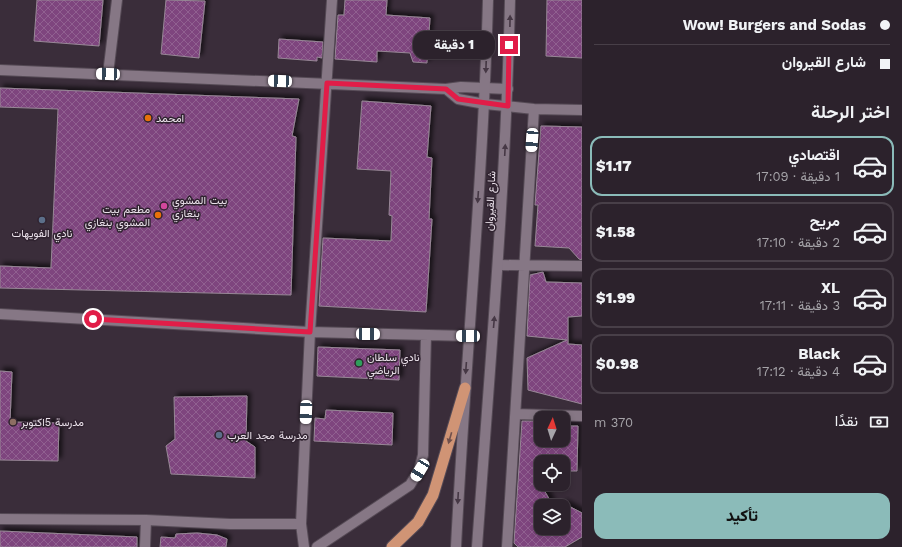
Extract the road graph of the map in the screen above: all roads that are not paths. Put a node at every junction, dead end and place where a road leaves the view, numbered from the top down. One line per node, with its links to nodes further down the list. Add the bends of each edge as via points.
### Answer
1 (117, 0): 6 (street)
2 (332, 0): 7 (street)
3 (488, 0): 8 (street, one-way to 8)
4 (510, 0): 10 (street, شارع القيروان, one-way to 4)
5 (0, 70): 6 (street)
6 (108, 74): 7 (street)
7 (327, 83): 9 (street); 19 (street)
8 (485, 88): 9 (street); 10 (street); 11 (street)
9 (446, 89): 11 (street, via 458,99)
10 (508, 90): 12 (street, شارع القيروان)
11 (485, 104): 12 (street); 21 (street, one-way to 21)
12 (508, 106): 13 (street); 15 (street, شارع القيروان, one-way to 12)
13 (534, 109): 14 (street); 16 (street)
14 (582, 110)
15 (498, 265): 16 (street); 33 (street, شارع القيروان, one-way to 15)
16 (523, 265): 17 (street); 23 (street)
17 (582, 266)
18 (0, 314): 19 (street)
19 (310, 332): 20 (street); 27 (street)
20 (426, 335): 21 (street); 30 (street, via 420,470 410,485)
21 (468, 336): 22 (street, one-way to 22)
22 (465, 388): 31 (highway, one-way to 31, via 433,495 418,522); 32 (street, one-way to 32)
23 (516, 414): 24 (street); 34 (street)
24 (582, 416)
25 (0, 519): 26 (street)
26 (146, 520): 27 (street); 28 (street)
27 (301, 524): 29 (street)
28 (145, 547)
29 (304, 547)
30 (316, 547)
31 (392, 547)
32 (456, 547)
33 (477, 547)
34 (507, 547)

